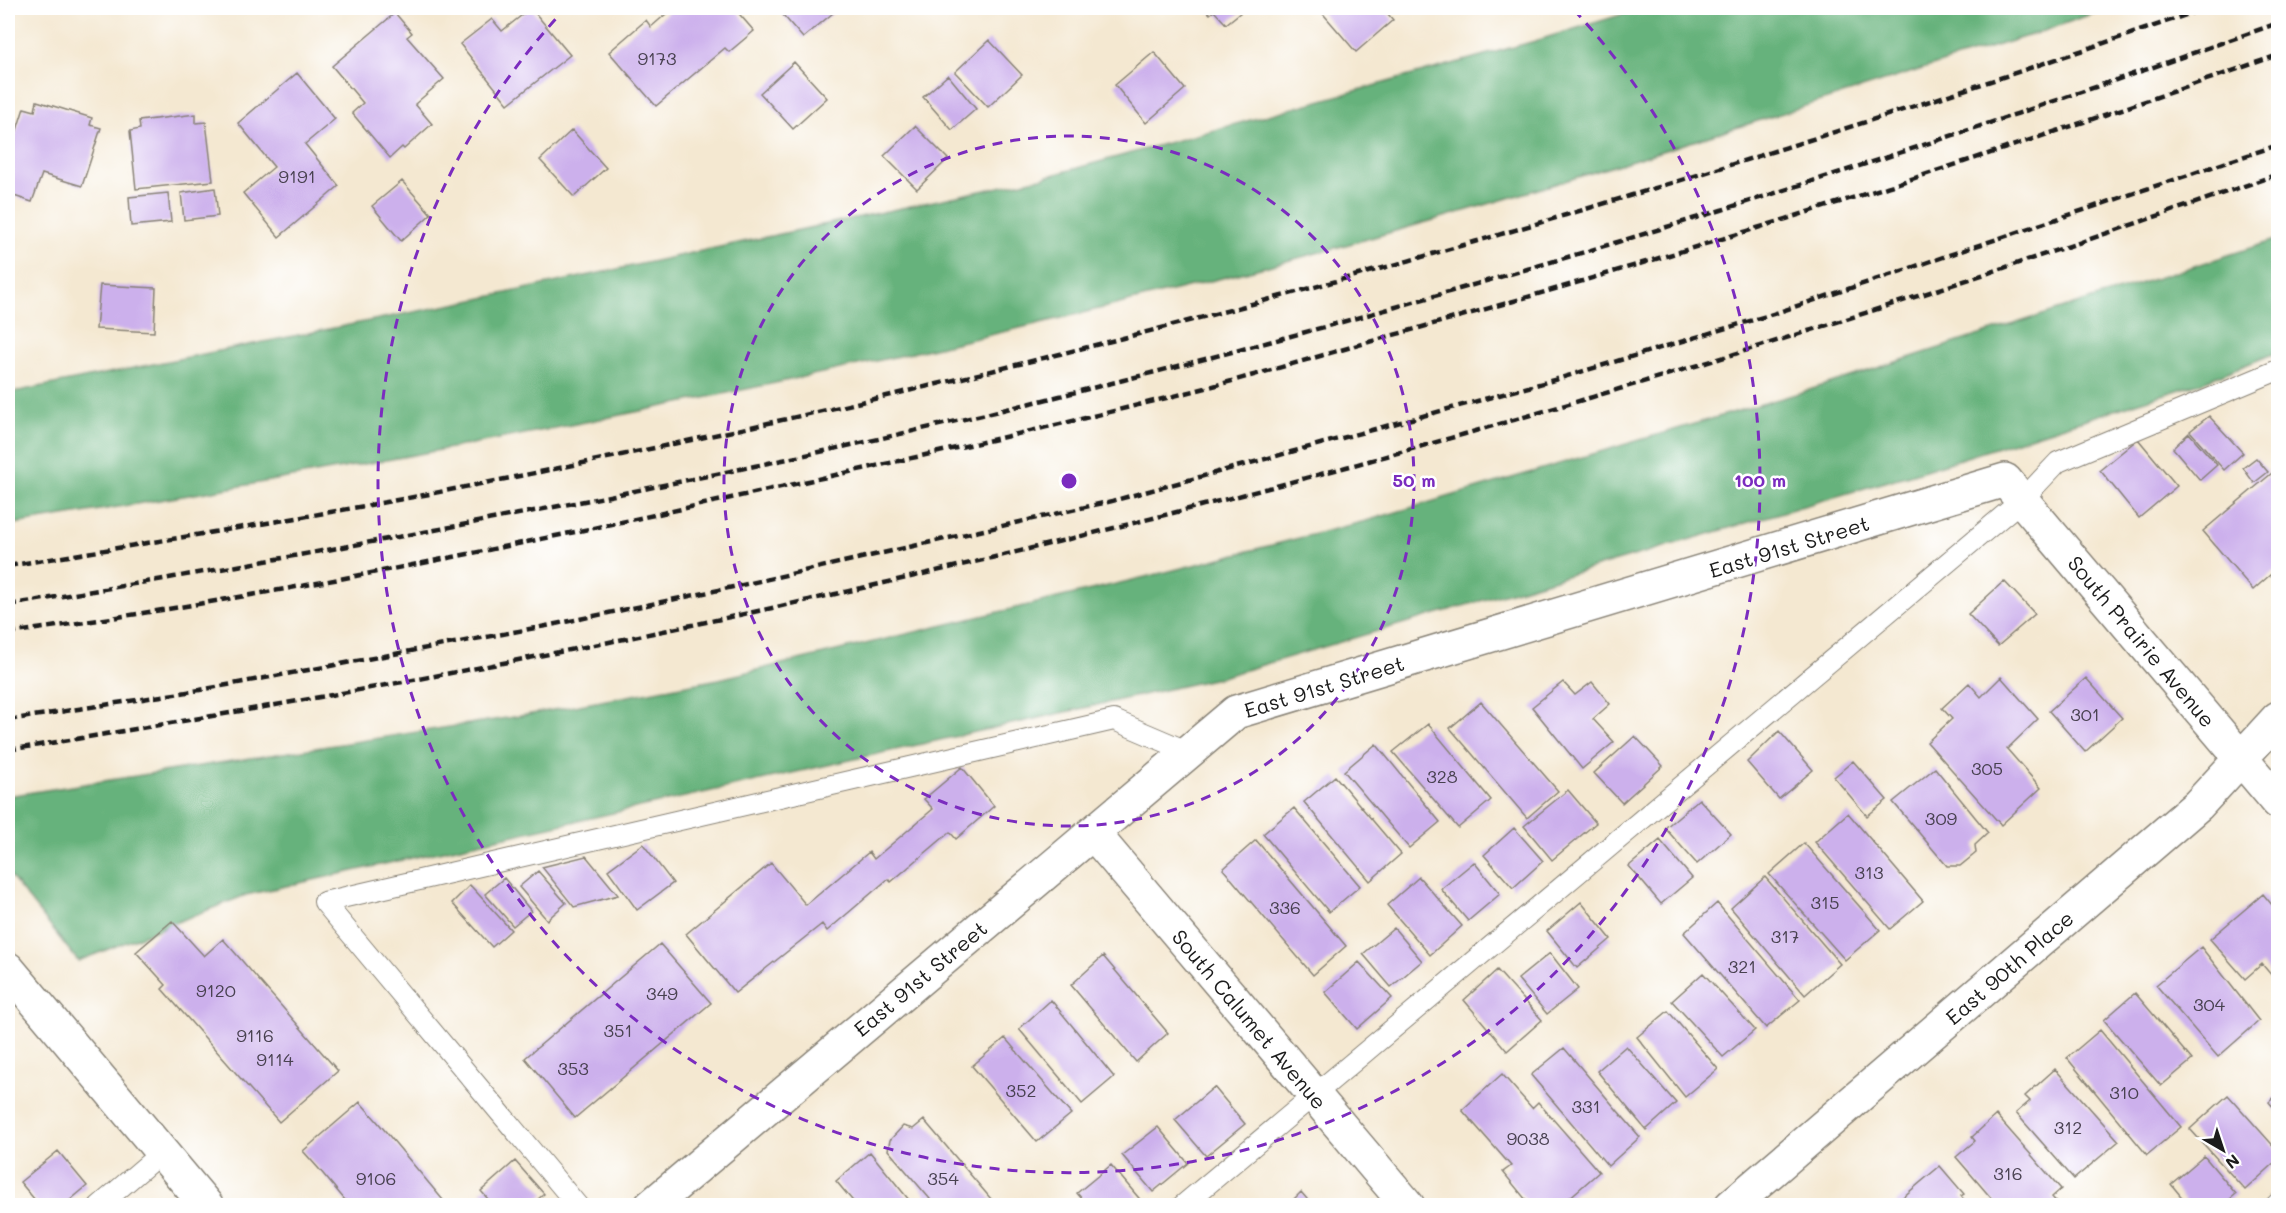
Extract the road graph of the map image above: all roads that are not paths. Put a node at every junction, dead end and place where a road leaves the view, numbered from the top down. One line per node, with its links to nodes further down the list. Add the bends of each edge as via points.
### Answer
1 (2278, 370): 2 (lane, via 2058,462)
2 (2013, 490): 4 (street, East 91st Street, via 1236,712); 5 (street, South Prairie Avenue); 9 (lane)
3 (2278, 718): 5 (street, East 90th Place)
4 (1189, 753): 7 (street, East 91st Street); 14 (lane, via 1114,720 324,902)
5 (2240, 757): 6 (street, South Prairie Avenue); 17 (street, East 90th Place, via 2198,805)
6 (2278, 802)
7 (1093, 833): 9 (street, South Calumet Avenue); 11 (street, East 91st Street)
8 (8, 969): 10 (street)
9 (1314, 1095): 15 (lane); 16 (street, South Calumet Avenue)
10 (162, 1152): 12 (lane); 13 (street)
11 (658, 1203)
12 (99, 1206)
13 (207, 1206)
14 (578, 1206)
15 (1182, 1206)
16 (1408, 1206)
17 (1731, 1206)

